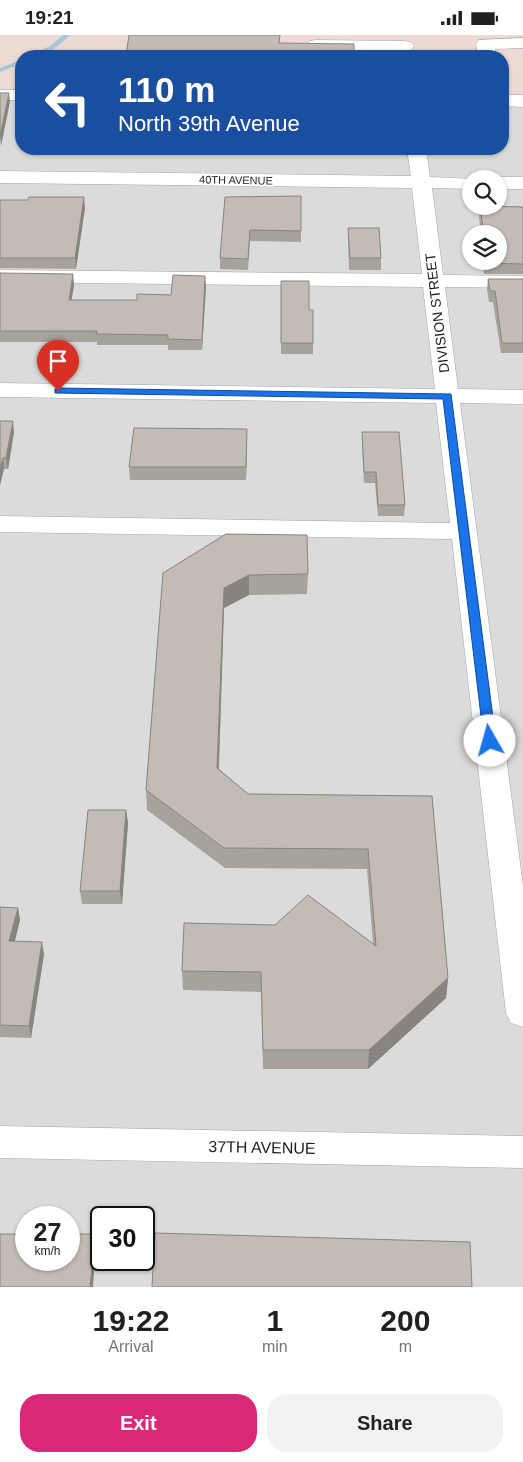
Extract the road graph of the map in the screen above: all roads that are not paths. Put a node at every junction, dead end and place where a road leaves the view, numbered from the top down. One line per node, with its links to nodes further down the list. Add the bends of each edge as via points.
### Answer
1 (523, 43): 4 (street, via 485,43)
2 (299, 45): 3 (street)
3 (405, 46)
4 (486, 50)
5 (0, 95): 6 (street)
6 (15, 95)
7 (509, 100): 8 (street)
8 (523, 101)
9 (418, 155): 11 (street, DIVISION STREET)
10 (0, 177): 11 (street, 40TH AVENUE)
11 (422, 182): 12 (street, 40TH AVENUE); 16 (street, DIVISION STREET)
12 (462, 183)
13 (507, 183): 14 (street)
14 (523, 183)
15 (0, 276): 16 (street)
16 (433, 281): 17 (street); 19 (street, DIVISION STREET)
17 (523, 282)
18 (0, 390): 19 (street)
19 (448, 396): 20 (street); 22 (street, DIVISION STREET)
20 (523, 397)
21 (0, 524): 22 (street)
22 (464, 531): 23 (street, DIVISION STREET)
23 (523, 1013)
24 (0, 1142): 25 (street, 37TH AVENUE)
25 (523, 1152)

